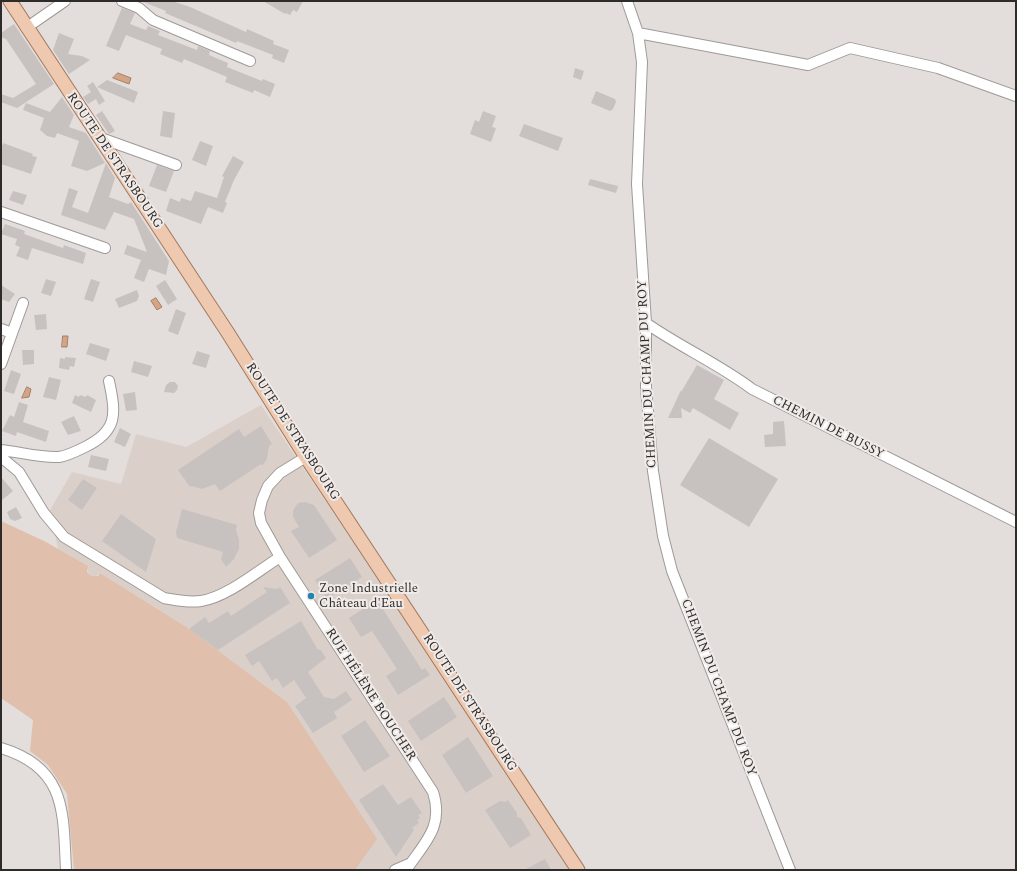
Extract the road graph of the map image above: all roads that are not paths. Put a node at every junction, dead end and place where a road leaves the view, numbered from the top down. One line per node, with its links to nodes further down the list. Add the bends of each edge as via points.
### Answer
1 (10, 1): 5 (main road, ROUTE DE STRASBOURG)
2 (64, 1): 5 (street)
3 (122, 1): 7 (street, via 138,8 153,20)
4 (627, 1): 6 (street, CHEMIN DU CHAMP DU ROY)
5 (26, 28): 9 (main road, ROUTE DE STRASBOURG)
6 (638, 33): 8 (street, via 808,65 850,48 938,68); 14 (street, CHEMIN DU CHAMP DU ROY, via 642,62 637,184)
7 (250, 62)
8 (1016, 96)
9 (98, 136): 10 (street); 21 (main road, ROUTE DE STRASBOURG)
10 (176, 165)
11 (1, 212): 12 (street)
12 (105, 248)
13 (23, 303): 16 (street)
14 (646, 323): 22 (street, CHEMIN DE BUSSY, via 672,341 740,379 752,389); 29 (street, CHEMIN DU CHAMP DU ROY, via 646,388 653,471 663,536 671,564)
15 (1, 329): 16 (street)
16 (12, 333): 17 (street)
17 (2, 364)
18 (108, 381): 19 (street, via 114,406 112,420 108,431 98,440 60,457)
19 (1, 450)
20 (1, 456): 23 (street, via 19,472 44,513 64,538 164,598 202,601 220,595)
21 (306, 457): 23 (street, RUE HÉLÈNE BOUCHER, via 280,473 268,486 262,500 259,513 261,523); 26 (main road, ROUTE DE STRASBOURG)
22 (1016, 522)
23 (280, 557): 25 (street, RUE HÉLÈNE BOUCHER, via 433,792 437,806 437,822)
24 (1, 748): 27 (street, via 18,753 34,764 46,774 56,789 62,805)
25 (409, 868): 28 (street)
26 (577, 868)
27 (66, 870)
28 (395, 870)
29 (790, 870)

